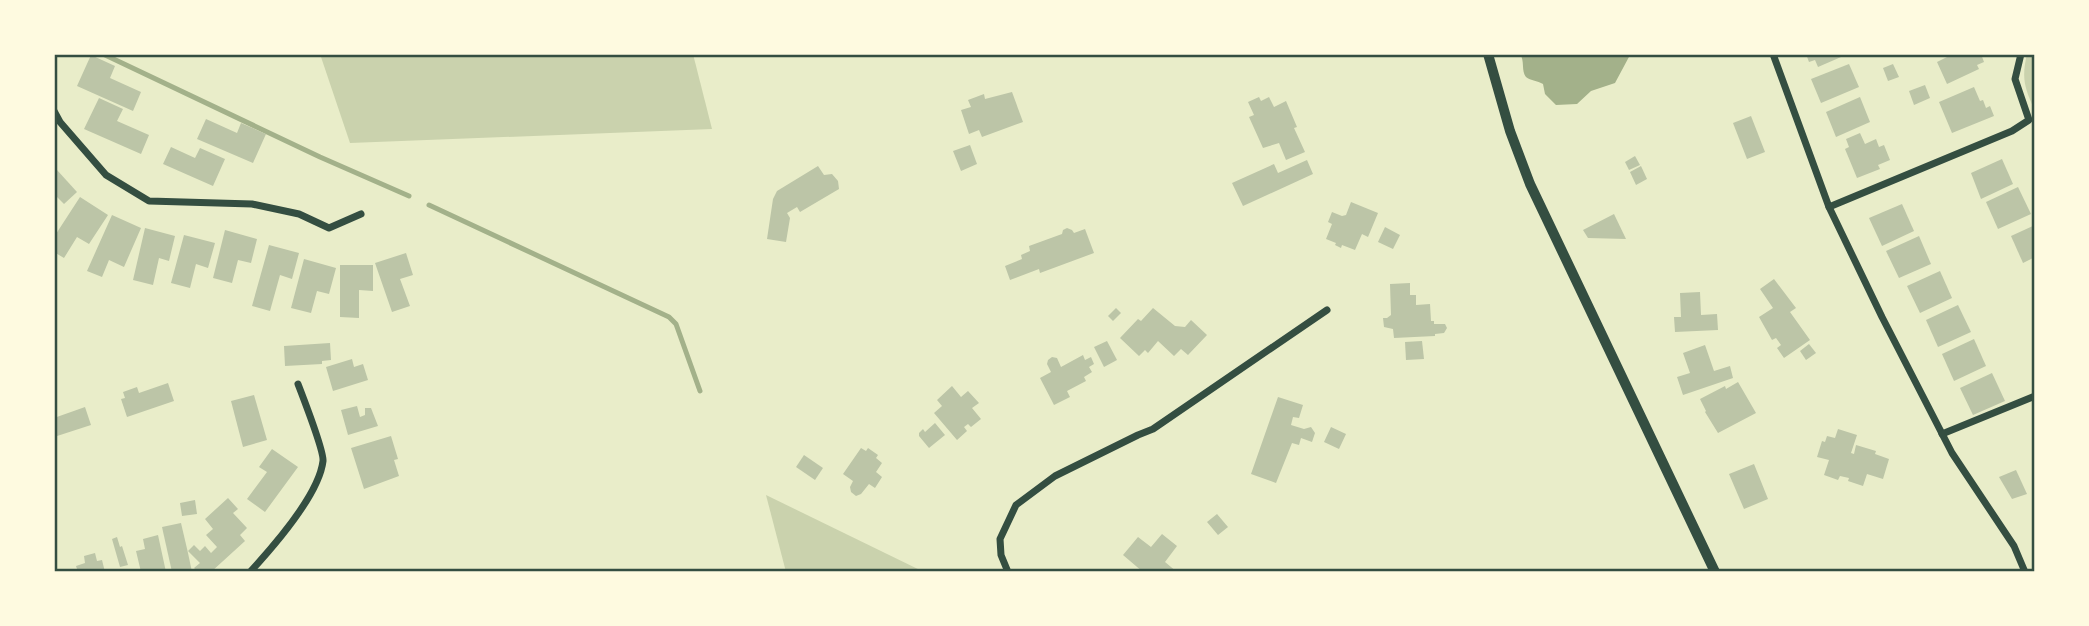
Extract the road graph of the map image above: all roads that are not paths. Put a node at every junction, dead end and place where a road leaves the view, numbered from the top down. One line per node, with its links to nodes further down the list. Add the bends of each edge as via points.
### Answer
1 (1488, 54): 13 (main road, via 1530,184)
2 (1773, 54): 5 (street)
3 (2021, 54): 5 (street, via 2015,79 2028,120 2012,131)
4 (54, 111): 6 (street, via 106,175 149,201 252,204 299,214 330,228)
5 (1829, 207): 10 (street)
6 (361, 214)
7 (1327, 310): 12 (street, via 1153,429 1055,476 1016,505 1000,539)
8 (298, 384): 11 (street, via 324,459 315,487 276,544)
9 (2035, 396): 10 (street)
10 (1942, 434): 14 (street, via 2014,546)
11 (250, 572)
12 (1008, 572)
13 (1715, 572)
14 (2025, 572)

